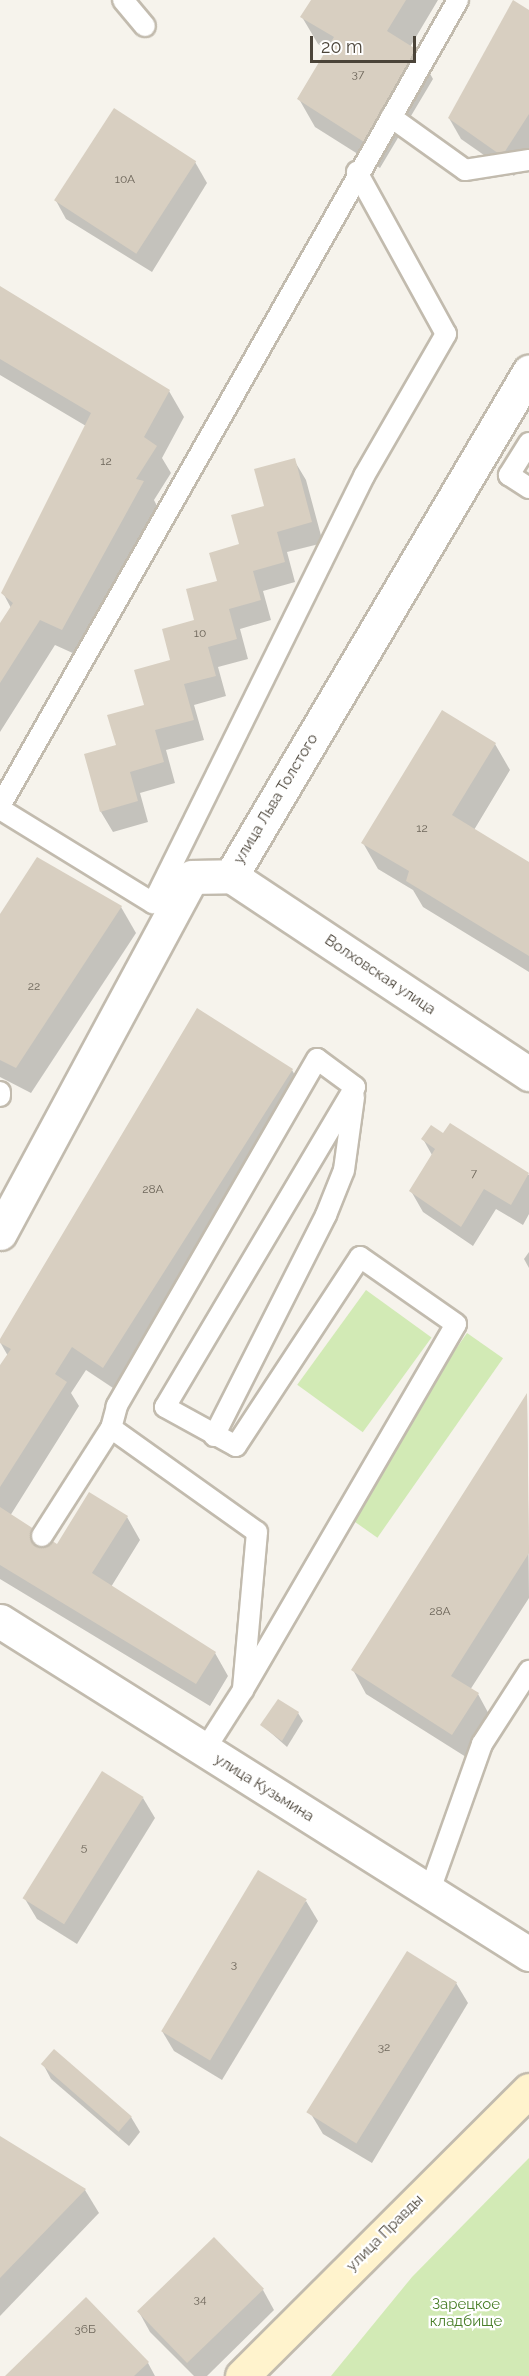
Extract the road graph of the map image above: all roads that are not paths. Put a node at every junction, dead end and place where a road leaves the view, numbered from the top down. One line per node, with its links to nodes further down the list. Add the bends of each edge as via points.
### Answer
1 (123, 0): 3 (lane)
2 (458, 0): 4 (lane)
3 (145, 27)
4 (391, 117): 5 (lane, via 465,170); 6 (lane)
5 (529, 160)
6 (357, 172): 10 (lane); 10 (lane, via 446,334 364,476 153,903)
7 (529, 372): 11 (street, улица Льва Толстого)
8 (529, 443): 9 (lane, via 509,475)
9 (529, 488)
10 (0, 807)
11 (231, 876): 12 (street, Волховская улица); 14 (street, улица Льва Толстого, via 192,878)
12 (529, 1074)
13 (355, 1087): 15 (lane, via 317,1059 117,1406); 16 (lane, via 344,1170 326,1215); 16 (lane, via 165,1407)
14 (0, 1233)
15 (111, 1428): 17 (lane); 20 (lane, via 257,1532)
16 (214, 1436): 20 (lane, via 236,1446 360,1257 456,1324)
17 (42, 1536)
18 (0, 1621): 21 (street, улица Кузьмина)
19 (529, 1671): 22 (lane, via 482,1744)
20 (243, 1690): 21 (lane)
21 (204, 1751): 22 (street, улица Кузьмина)
22 (430, 1890): 23 (street, улица Кузьмина)
23 (529, 1954)
24 (529, 2090): 25 (main road, улица Правды)
25 (242, 2376)

